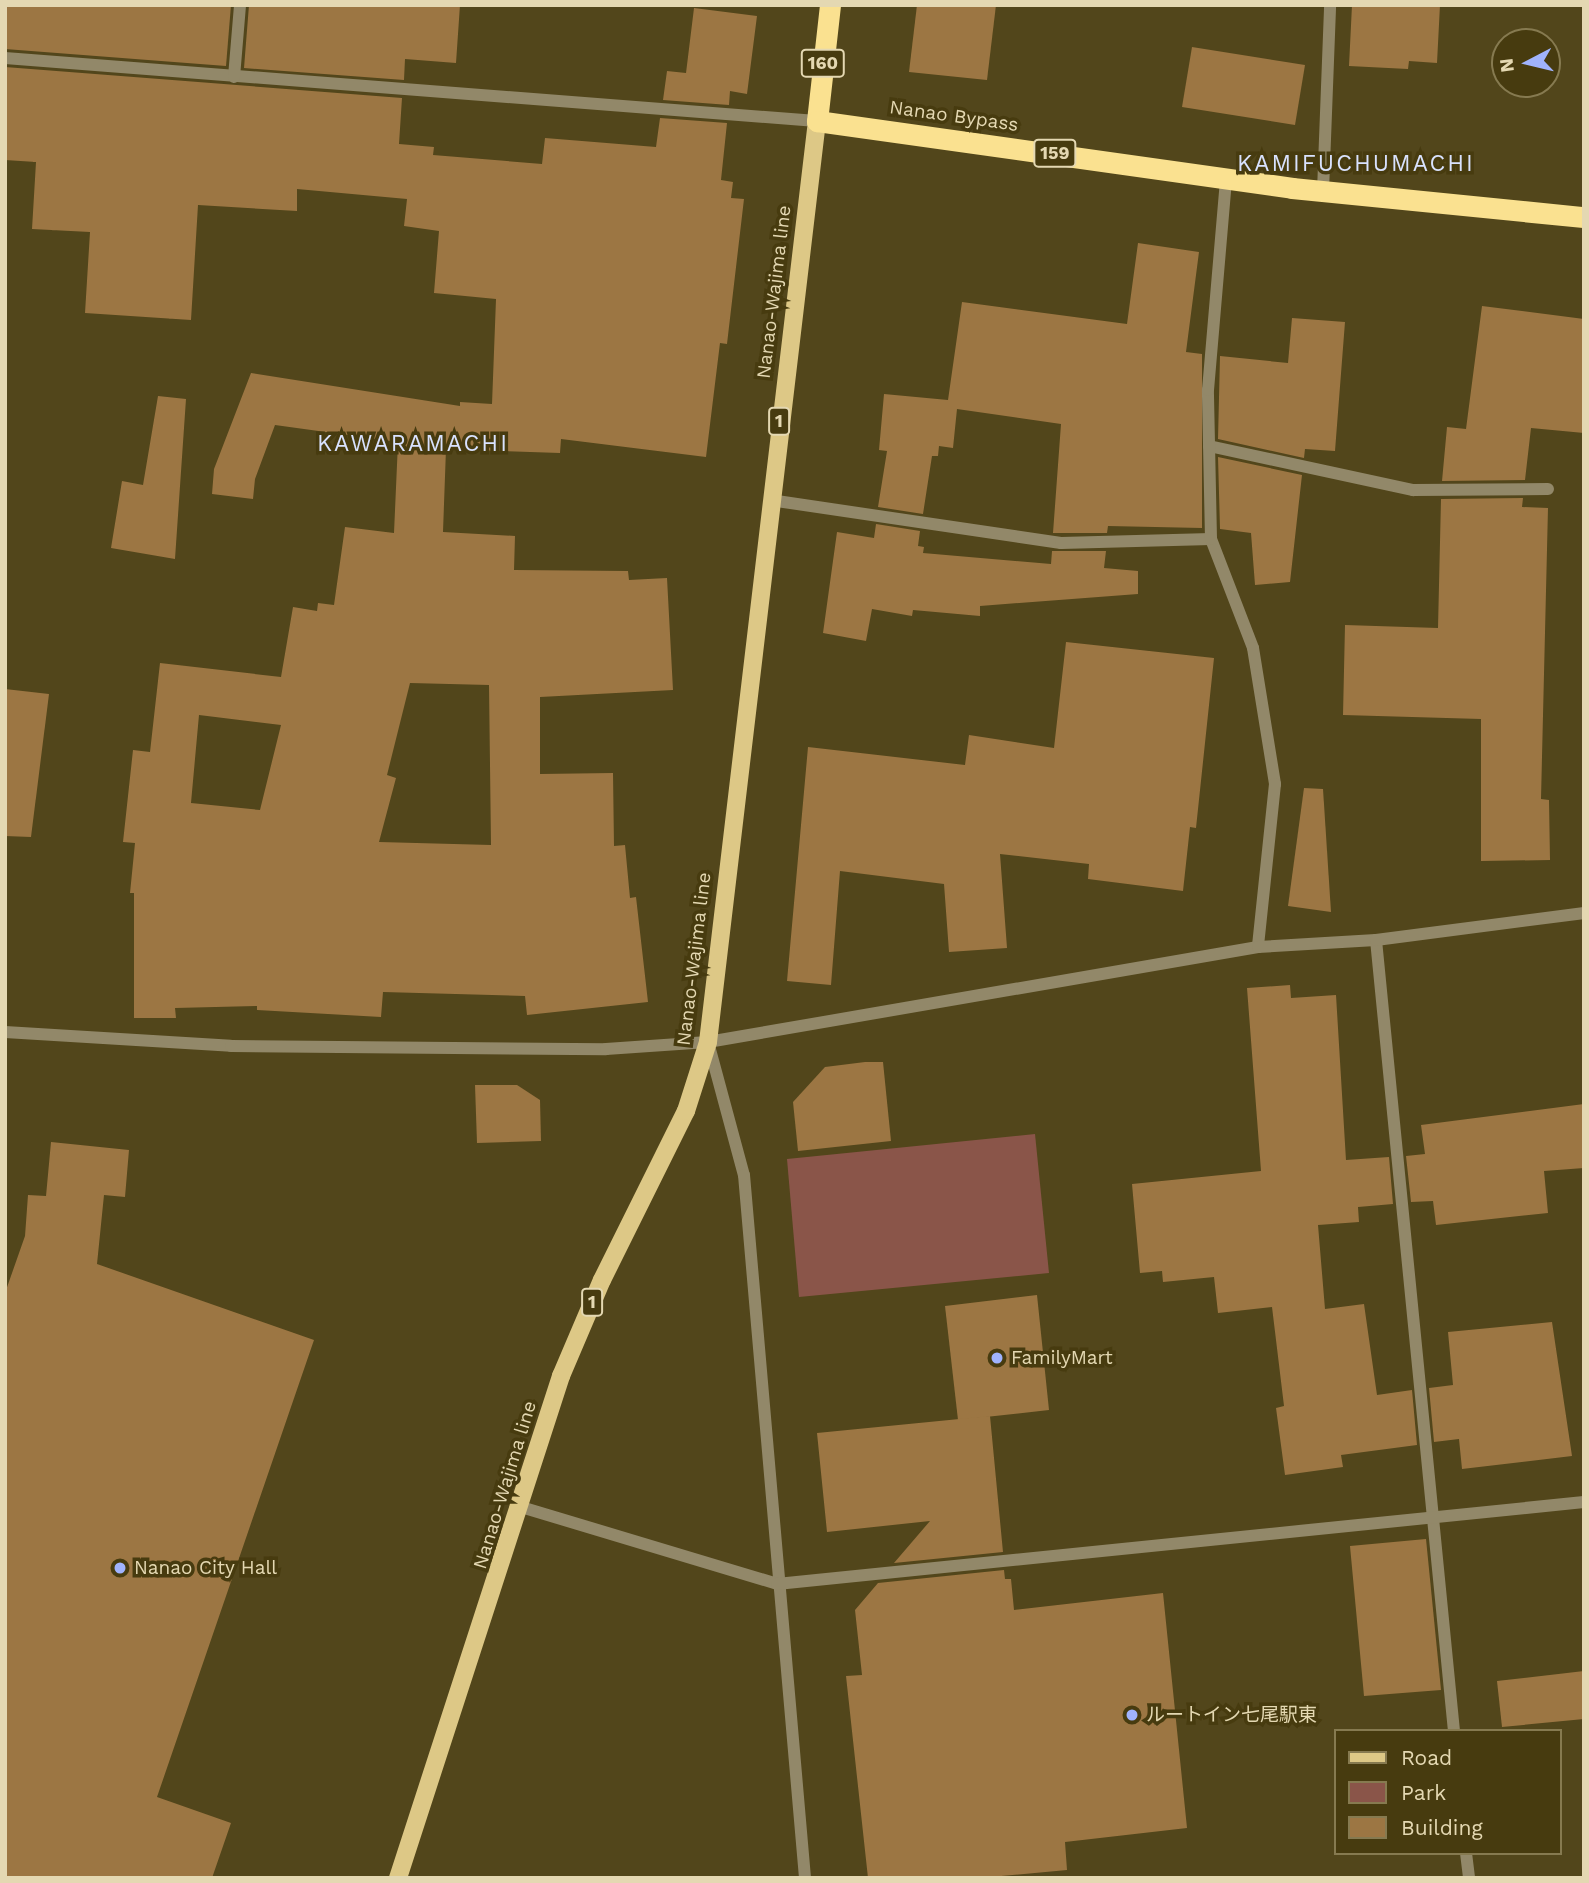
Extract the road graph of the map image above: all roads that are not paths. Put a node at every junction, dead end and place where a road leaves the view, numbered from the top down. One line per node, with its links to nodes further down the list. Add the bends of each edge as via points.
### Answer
1 (240, 5): 5 (street)
2 (830, 5): 6 (highway, 160)
3 (1330, 5): 8 (street)
4 (5, 58): 5 (street)
5 (234, 77): 6 (street)
6 (817, 121): 7 (highway, Nanao Bypass / 159); 12 (main road, Nanao-Wajima line / 1)
7 (1226, 178): 8 (highway, Nanao Bypass / 159); 10 (street, via 1208,390)
8 (1323, 191): 9 (highway, 159)
9 (1584, 217)
10 (1209, 446): 11 (street, via 1413,489); 13 (street)
11 (1548, 489)
12 (770, 500): 13 (street, via 1061,543); 18 (main road, Nanao-Wajima line / 1)
13 (1211, 539): 16 (street, via 1253,648 1275,784)
14 (1584, 913): 15 (street)
15 (1376, 940): 16 (street); 21 (street)
16 (1258, 947): 18 (street)
17 (5, 1032): 18 (street, via 231,1046 606,1049)
18 (708, 1042): 20 (main road, Nanao-Wajima line / 1, via 686,1111 602,1280 561,1376); 22 (street, via 744,1175)
19 (1584, 1502): 21 (street)
20 (521, 1507): 22 (street); 25 (main road, Nanao-Wajima line / 1)
21 (1433, 1518): 22 (street); 23 (street)
22 (777, 1584): 26 (street)
23 (1454, 1729)
24 (1466, 1855): 27 (street)
25 (398, 1878)
26 (805, 1878)
27 (1469, 1878)

